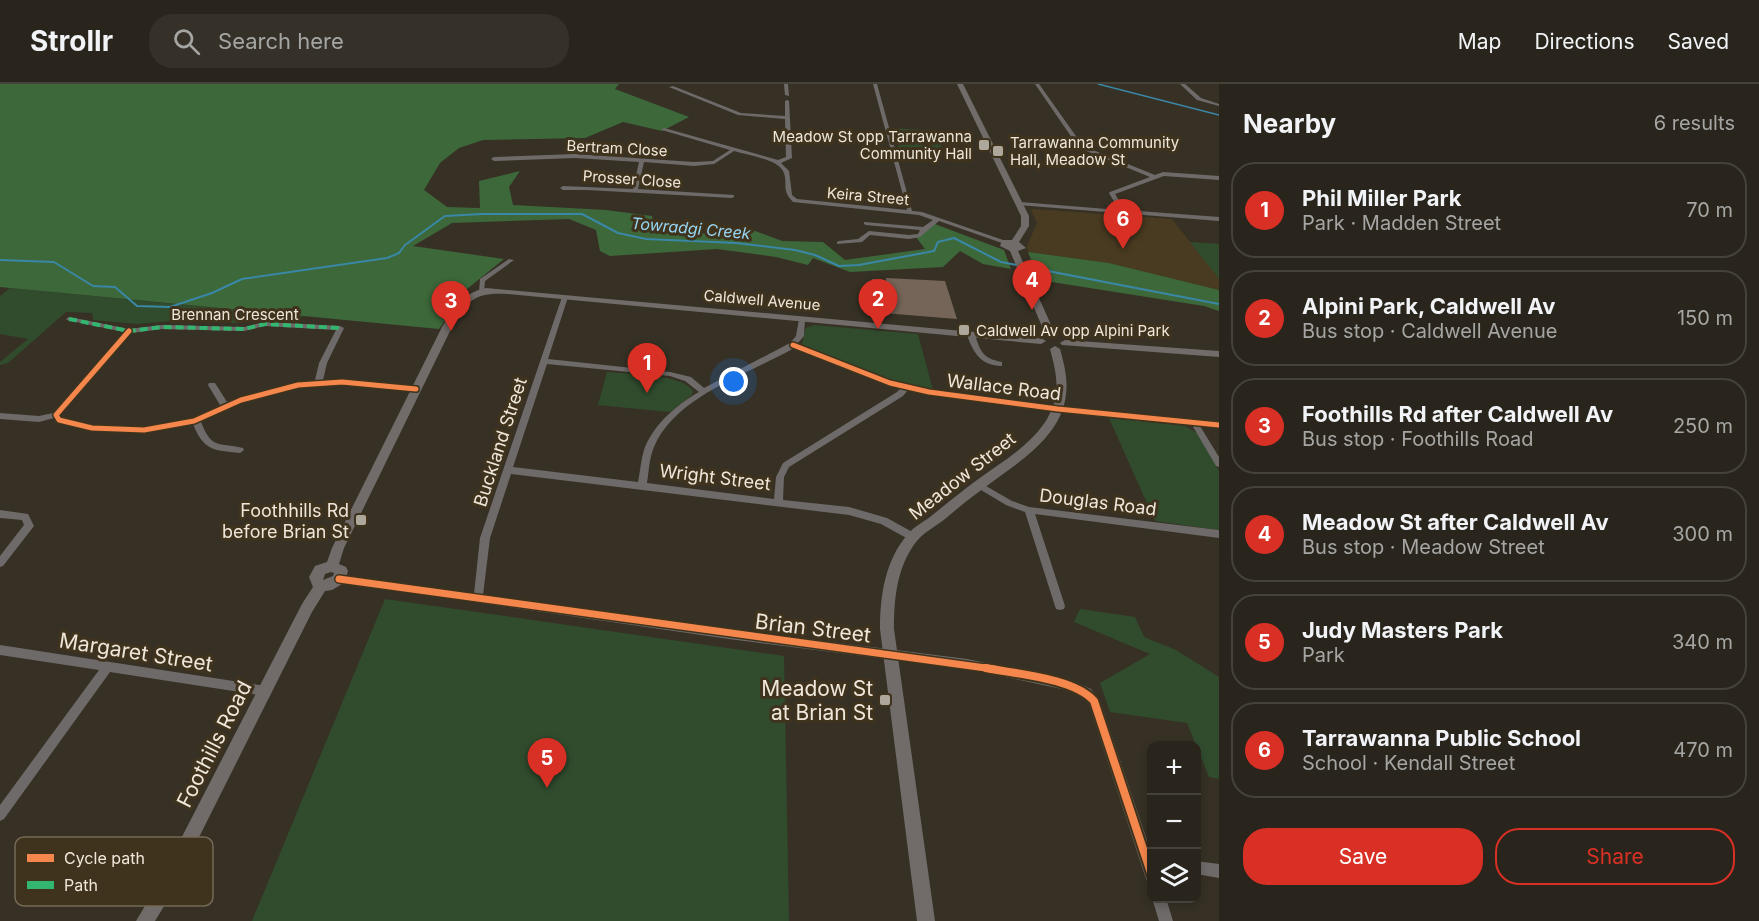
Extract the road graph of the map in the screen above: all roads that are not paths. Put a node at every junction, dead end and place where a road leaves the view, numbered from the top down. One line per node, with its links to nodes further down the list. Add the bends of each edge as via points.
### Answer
1 (786, 84): 8 (street)
2 (875, 84): 22 (street)
3 (960, 84): 21 (main road)
4 (1036, 84): 14 (street, via 1081,147)
5 (1182, 84): 7 (street, via 1199,99)
6 (671, 87): 8 (street, via 740,114)
7 (1219, 105)
8 (787, 118): 13 (street, via 789,159)
9 (664, 129): 10 (street)
10 (734, 149): 12 (street, Bertram Close, via 714,162); 13 (street)
11 (494, 159): 12 (street, Bertram Close, via 574,156)
12 (642, 161): 17 (street)
13 (778, 162): 22 (street, Keira Street, via 786,171 789,195 795,201)
14 (1154, 177): 15 (street, via 1163,174); 23 (street, via 1112,194)
15 (1219, 178)
16 (563, 188): 17 (street, Prosser Close)
17 (635, 191): 18 (street, Prosser Close)
18 (700, 195): 19 (street, Prosser Close); 20 (street, Prosser Close)
19 (732, 196)
20 (700, 203)
21 (1020, 204): 23 (street); 30 (main road, via 1026,222)
22 (910, 212): 24 (street, Keira Street)
23 (1123, 212): 25 (street)
24 (938, 219): 27 (street, Keira Street); 29 (street, Keira Street)
25 (1219, 219)
26 (866, 223): 27 (street, Keira Street)
27 (924, 228): 28 (street, Keira Street, via 917,236 869,233 861,241)
28 (839, 243)
29 (1004, 243): 30 (main road)
30 (1015, 250): 38 (main road, Meadow Street)
31 (511, 260): 32 (street, via 482,280)
32 (481, 291): 33 (main road, Caldwell Avenue); 46 (main road, via 470,294 455,313)
33 (565, 297): 35 (main road, Caldwell Avenue); 41 (street, Buckland Street)
34 (69, 319): 36 (street)
35 (801, 319): 37 (main road, Caldwell Avenue); 39 (street, via 800,336)
36 (129, 331): 43 (street, Brennan Crescent, via 265,324 340,328); 50 (street)
37 (971, 334): 38 (main road, Caldwell Avenue); 42 (street, via 979,356)
38 (1057, 343): 40 (main road); 49 (main road, Meadow Street, via 1062,384)
39 (793, 345): 45 (street, Wallace Road); 47 (street)
40 (1219, 354)
41 (544, 361): 47 (street, via 670,374 688,379); 57 (street, Buckland Street)
42 (999, 364)
43 (318, 383): 46 (street, via 368,383); 48 (street, via 274,390)
44 (212, 384): 48 (street)
45 (904, 388): 49 (street, Wallace Road); 60 (street, via 786,465 780,477)
46 (416, 389): 66 (main road)
47 (704, 392): 58 (street, via 674,414 650,445)
48 (225, 406): 52 (street)
49 (1058, 409): 53 (street, Wallace Road); 59 (main road, Meadow Street, via 1037,441)
50 (56, 415): 51 (street, via 39,419); 52 (street, via 68,423 130,431)
51 (0, 416)
52 (196, 420): 55 (street, via 204,440 212,446)
53 (1194, 422): 54 (street, Wallace Road); 56 (street)
54 (1219, 425)
55 (240, 450)
56 (1219, 464)
57 (507, 470): 58 (street, Wright Street); 69 (street, Buckland Street, via 485,538)
58 (642, 485): 60 (street, Wright Street)
59 (979, 485): 61 (street, Douglas Road, via 1009,504); 64 (main road, Meadow Street)
60 (778, 501): 64 (street, Wright Street, via 869,516)
61 (1029, 510): 63 (street, Douglas Road); 70 (street)
62 (0, 514): 65 (street, via 25,517 29,526)
63 (1219, 534)
64 (913, 537): 72 (main road, Meadow Street, via 901,554 888,588)
65 (0, 563)
66 (332, 566): 67 (main road, via 341,571); 68 (main road, via 317,573 316,581)
67 (339, 579): 68 (main road, via 332,585); 69 (street, Brian Street)
68 (321, 586): 74 (main road, Foothills Road)
69 (478, 599): 72 (street, Brian Street)
70 (1060, 606)
71 (0, 650): 73 (street, Margaret Street)
72 (890, 655): 77 (street, Brian Street, via 996,669 1073,686 1087,693 1094,701); 83 (main road, Meadow Street)
73 (107, 668): 74 (street, Margaret Street); 75 (street)
74 (266, 691): 76 (main road, Foothills Road)
75 (0, 815)
76 (191, 837)
77 (1147, 853)
78 (1201, 868): 79 (street)
79 (1219, 871)
80 (1161, 903): 84 (street)
81 (154, 906): 82 (main road, Foothills Road)
82 (145, 921)
83 (926, 921)
84 (1166, 921)

